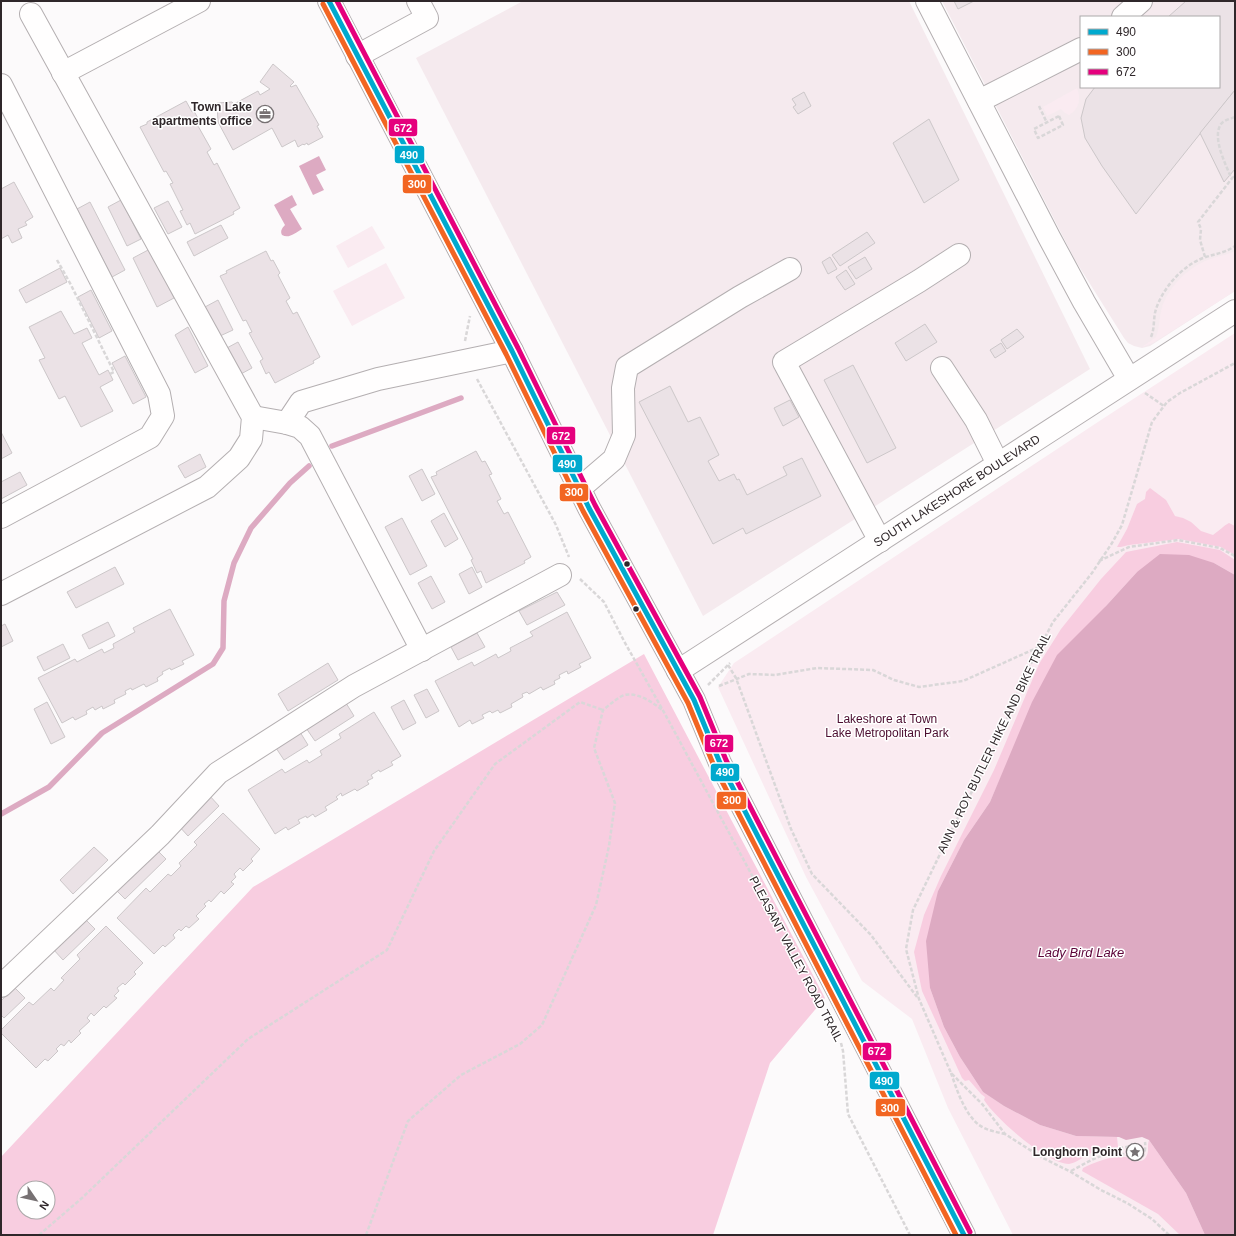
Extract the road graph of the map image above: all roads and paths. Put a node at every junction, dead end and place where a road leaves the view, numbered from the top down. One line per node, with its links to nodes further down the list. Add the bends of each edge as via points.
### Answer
1 (199, 1): 6 (main road)
2 (329, 1): 10 (main road)
3 (418, 1): 10 (main road, via 427,18)
4 (927, 1): 13 (main road)
5 (1141, 1): 8 (main road)
6 (173, 7): 11 (main road)
7 (31, 14): 11 (main road)
8 (1124, 16)
9 (1080, 50): 13 (main road)
10 (357, 56): 25 (main road)
11 (63, 74): 32 (main road)
12 (4, 97): 36 (main road, via 158,394 163,416 150,437)
13 (979, 101): 30 (main road, via 1084,302)
14 (1040, 106): 16 (path)
15 (1235, 117): 19 (path, via 1220,125 1218,131 1222,156 1233,177 1198,222)
16 (1047, 122): 16 (path, via 1034,129 1038,138 1063,125 1059,116)
17 (1235, 246): 19 (path)
18 (959, 255): 37 (main road, via 784,362)
19 (1205, 257): 24 (path, via 1175,277 1166,289 1156,309)
20 (57, 260): 29 (path, via 114,372)
21 (790, 269): 35 (main road, via 626,367 623,388 624,435 614,459)
22 (1235, 311): 30 (main road, SOUTH LAKESHORE BOULEVARD)
23 (470, 312): 26 (path, via 465,341)
24 (1151, 337)
25 (512, 351): 26 (main road); 35 (main road)
26 (466, 358): 33 (main road, via 416,372 378,379 301,402); 40 (path, via 556,525)
27 (1235, 364): 31 (path, ANN & ROY BUTLER HIKE AND BIKE TRAIL, via 1180,393)
28 (942, 368): 34 (main road, via 976,420)
29 (110, 374)
30 (1135, 384): 31 (path, via 1146,395); 34 (main road, SOUTH LAKESHORE BOULEVARD)
31 (1164, 406): 39 (path, ANN & ROY BUTLER HIKE AND BIKE TRAIL, via 1152,422 1122,525)
32 (253, 417): 33 (main road); 41 (main road, via 252,439 240,458 207,487)
33 (287, 423): 43 (main road, via 300,427 310,436)
34 (998, 464): 37 (main road, SOUTH LAKESHORE BOULEVARD)
35 (579, 489): 44 (main road)
36 (1, 517)
37 (880, 541): 44 (main road, SOUTH LAKESHORE BOULEVARD)
38 (1235, 556): 39 (path, via 1220,548 1178,540 1129,547)
39 (1099, 562): 42 (path, ANN & ROY BUTLER HIKE AND BIKE TRAIL, via 1053,622)
40 (569, 570): 43 (main road); 49 (path, PLEASANT VALLEY ROAD TRAIL, via 604,602)
41 (1, 594)
42 (1040, 647): 45 (path, via 963,681 919,687 894,680 873,670 817,668 775,675 749,674); 52 (path, ANN & ROY BUTLER HIKE AND BIKE TRAIL, via 992,754 913,910 906,949)
43 (422, 650): 51 (main road, via 354,686 218,772 160,835)
44 (678, 671): 47 (main road)
45 (736, 678): 46 (path); 47 (path, via 728,665); 52 (path, via 792,829 812,874 871,935)
46 (719, 686)
47 (694, 700): 63 (main road, via 720,763)
48 (603, 710): 49 (path, via 623,695 636,695 654,703); 60 (path, via 580,702 496,764 434,851 386,950 248,1039 82,1198); 61 (path, via 594,748 615,803 609,846 596,905 546,1018 542,1025 520,1044 461,1075 408,1121)
49 (665, 714): 50 (path, PLEASANT VALLEY ROAD TRAIL)
50 (778, 923)
51 (1, 986)
52 (919, 999): 54 (path, ANN & ROY BUTLER HIKE AND BIKE TRAIL)
53 (840, 1040): 62 (path, PLEASANT VALLEY ROAD TRAIL, via 848,1114)
54 (951, 1073): 55 (path, ANN & ROY BUTLER HIKE AND BIKE TRAIL, via 983,1105); 55 (path, via 965,1108 978,1124)
55 (1005, 1134): 59 (path, ANN & ROY BUTLER HIKE AND BIKE TRAIL)
56 (1145, 1142): 58 (path, via 1145,1152 1141,1158 1117,1155)
57 (1132, 1143): 58 (path, via 1132,1146 1115,1149)
58 (1116, 1152): 59 (path, via 1092,1159)
59 (1071, 1172): 64 (path, ANN & ROY BUTLER HIKE AND BIKE TRAIL, via 1152,1219)
60 (39, 1235)
61 (366, 1235)
62 (910, 1235)
63 (964, 1235)
64 (1169, 1235)

